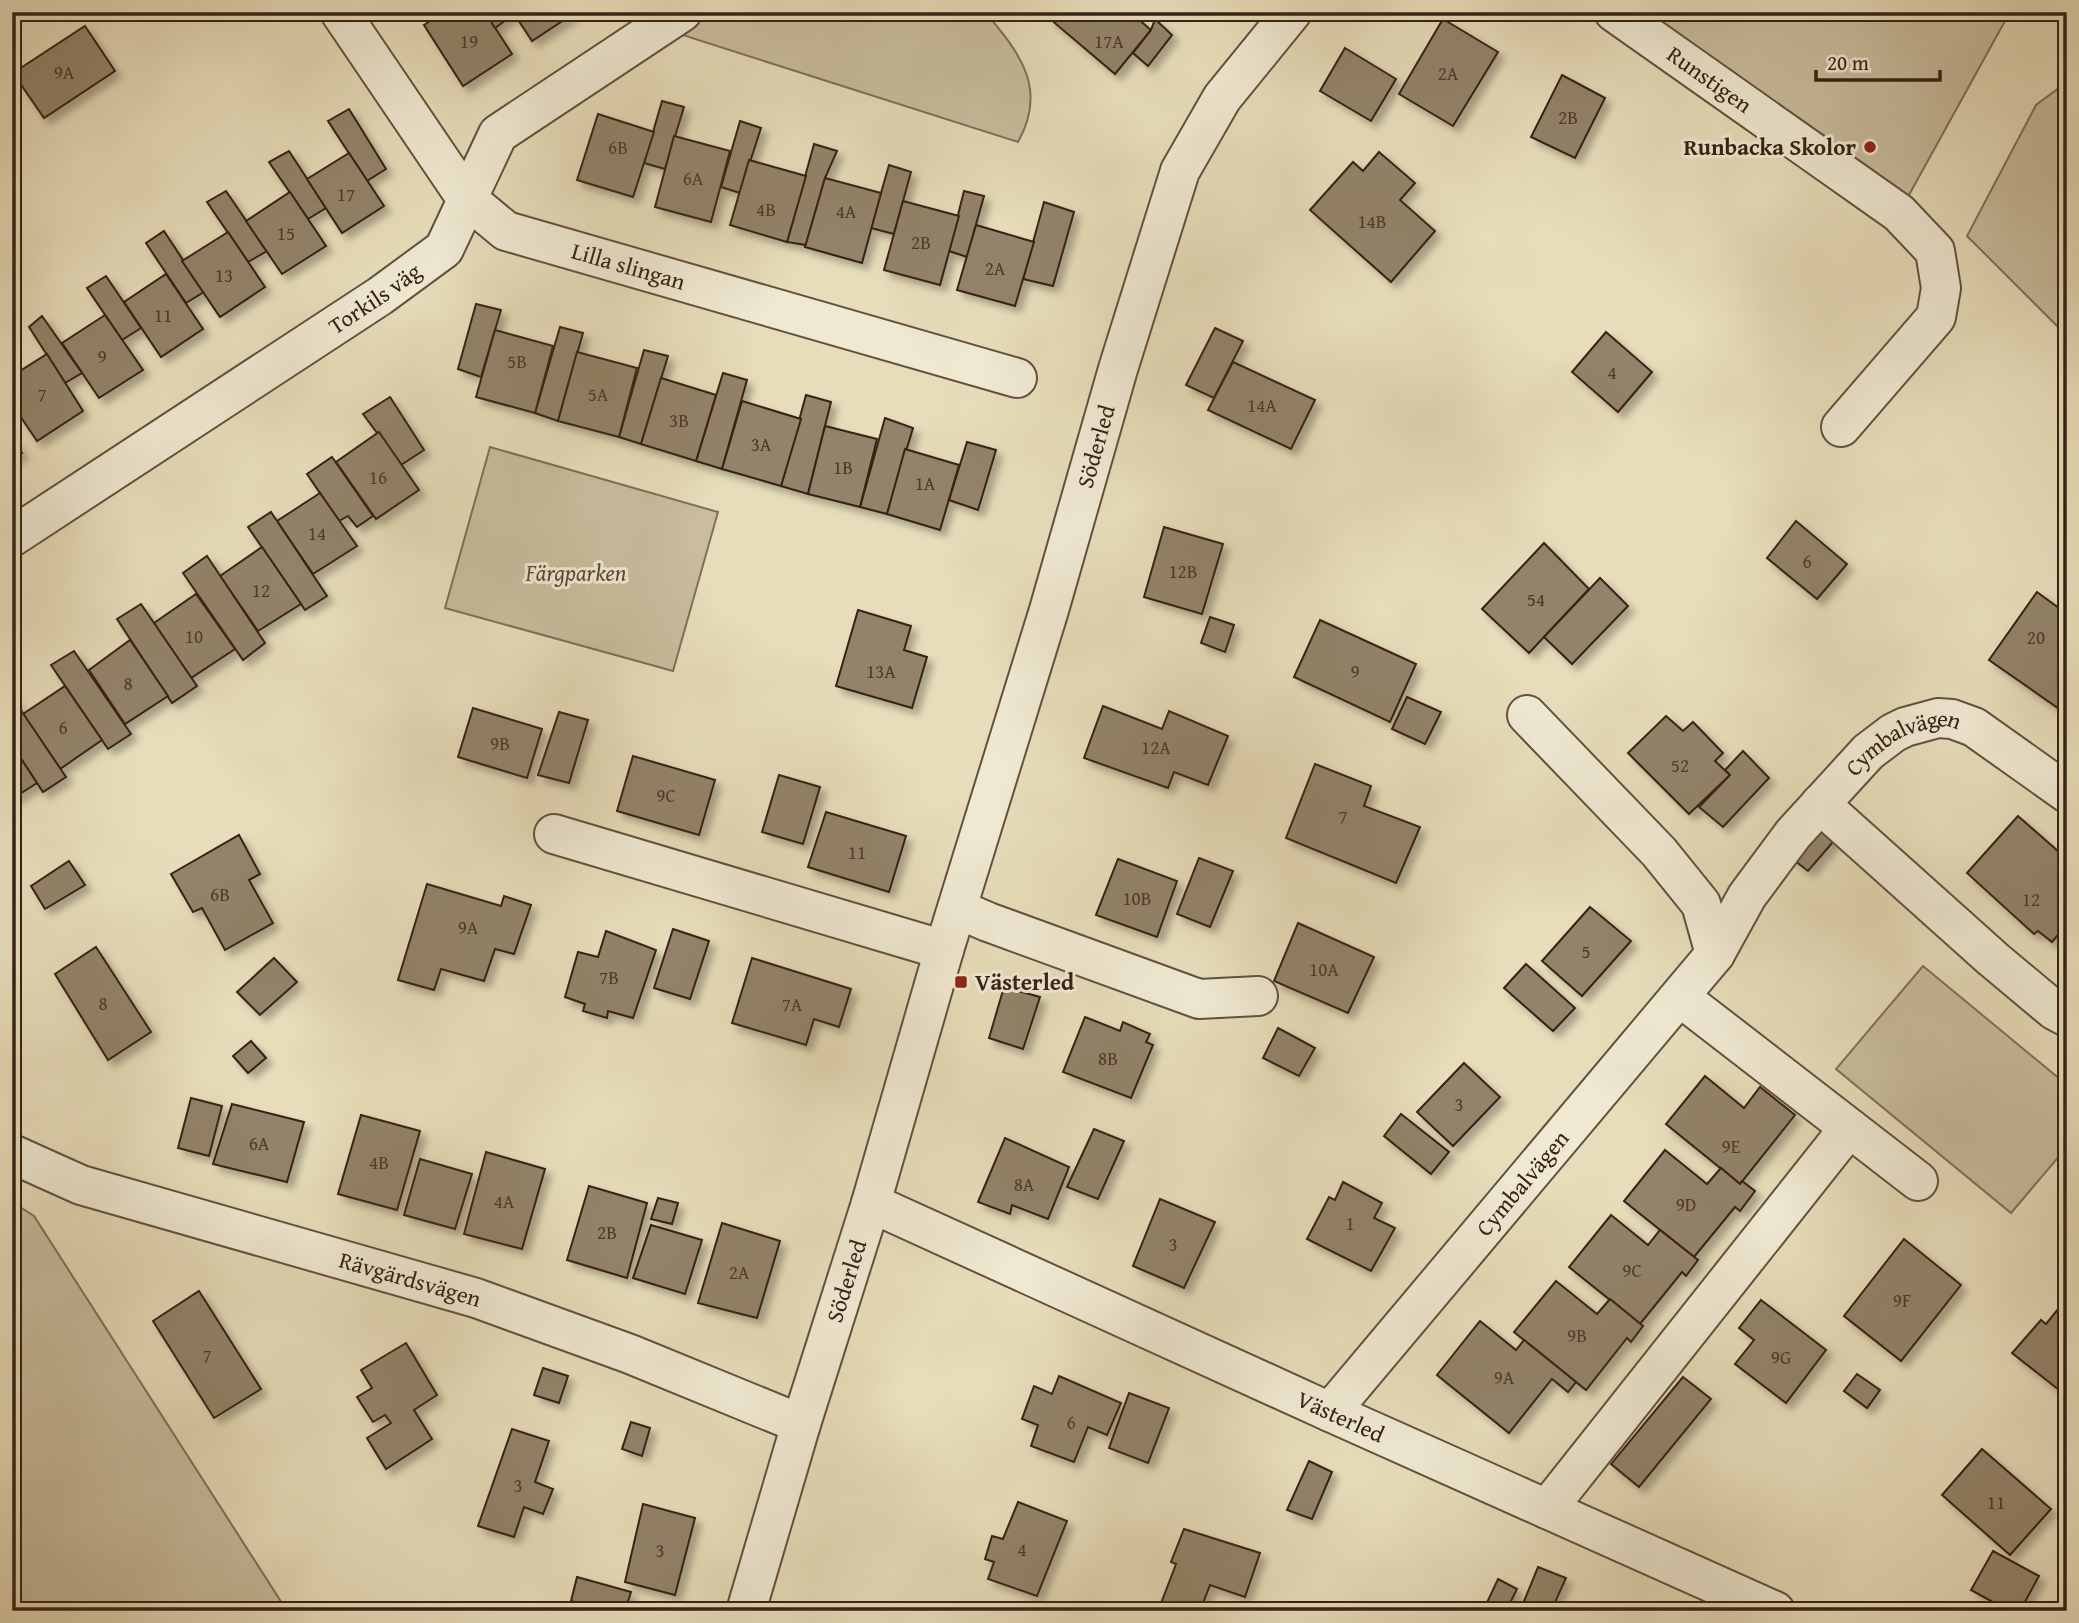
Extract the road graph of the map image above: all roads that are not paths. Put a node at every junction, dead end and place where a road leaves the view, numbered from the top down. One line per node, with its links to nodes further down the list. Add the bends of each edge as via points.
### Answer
1 (340, 12): 5 (street, Lilla slingan)
2 (682, 12): 5 (street, Torkils väg, via 498,134)
3 (1292, 12): 13 (street, Söderled, via 1222,98 1180,171)
4 (1614, 12): 7 (street, Runstigen, via 1899,213 1935,251 1941,288 1936,317)
5 (466, 198): 6 (street, Lilla slingan, via 506,231); 8 (street, Torkils väg, via 444,249 380,296)
6 (1017, 378)
7 (1841, 427)
8 (12, 537)
9 (1527, 715): 15 (street, via 1658,852 1701,904)
10 (2067, 793): 11 (street, Cymbalvägen, via 1974,727 1938,718 1905,727 1881,742)
11 (1820, 804): 15 (street, Cymbalvägen, via 1747,896); 18 (street, Cymbalvägen, via 1993,959)
12 (554, 834): 14 (street)
13 (958, 909): 14 (street, Söderled); 16 (street, via 1199,999)
14 (944, 950): 22 (street, Söderled)
15 (1715, 954): 17 (street, Cymbalvägen)
16 (1258, 996)
17 (1679, 997): 19 (street); 23 (street, Cymbalvägen)
18 (2067, 1017)
19 (1849, 1128): 21 (street); 25 (street)
20 (12, 1154): 24 (street, Rävgärdsvägen, via 81,1185 476,1298)
21 (1918, 1181)
22 (871, 1203): 23 (street, Västerled); 24 (street, Söderled)
23 (1330, 1412): 25 (street, Västerled)
24 (801, 1424): 27 (street, Söderled)
25 (1547, 1509): 26 (street, Västerled)
26 (1710, 1598): 28 (street, Västerled)
27 (746, 1611)
28 (1775, 1611)

